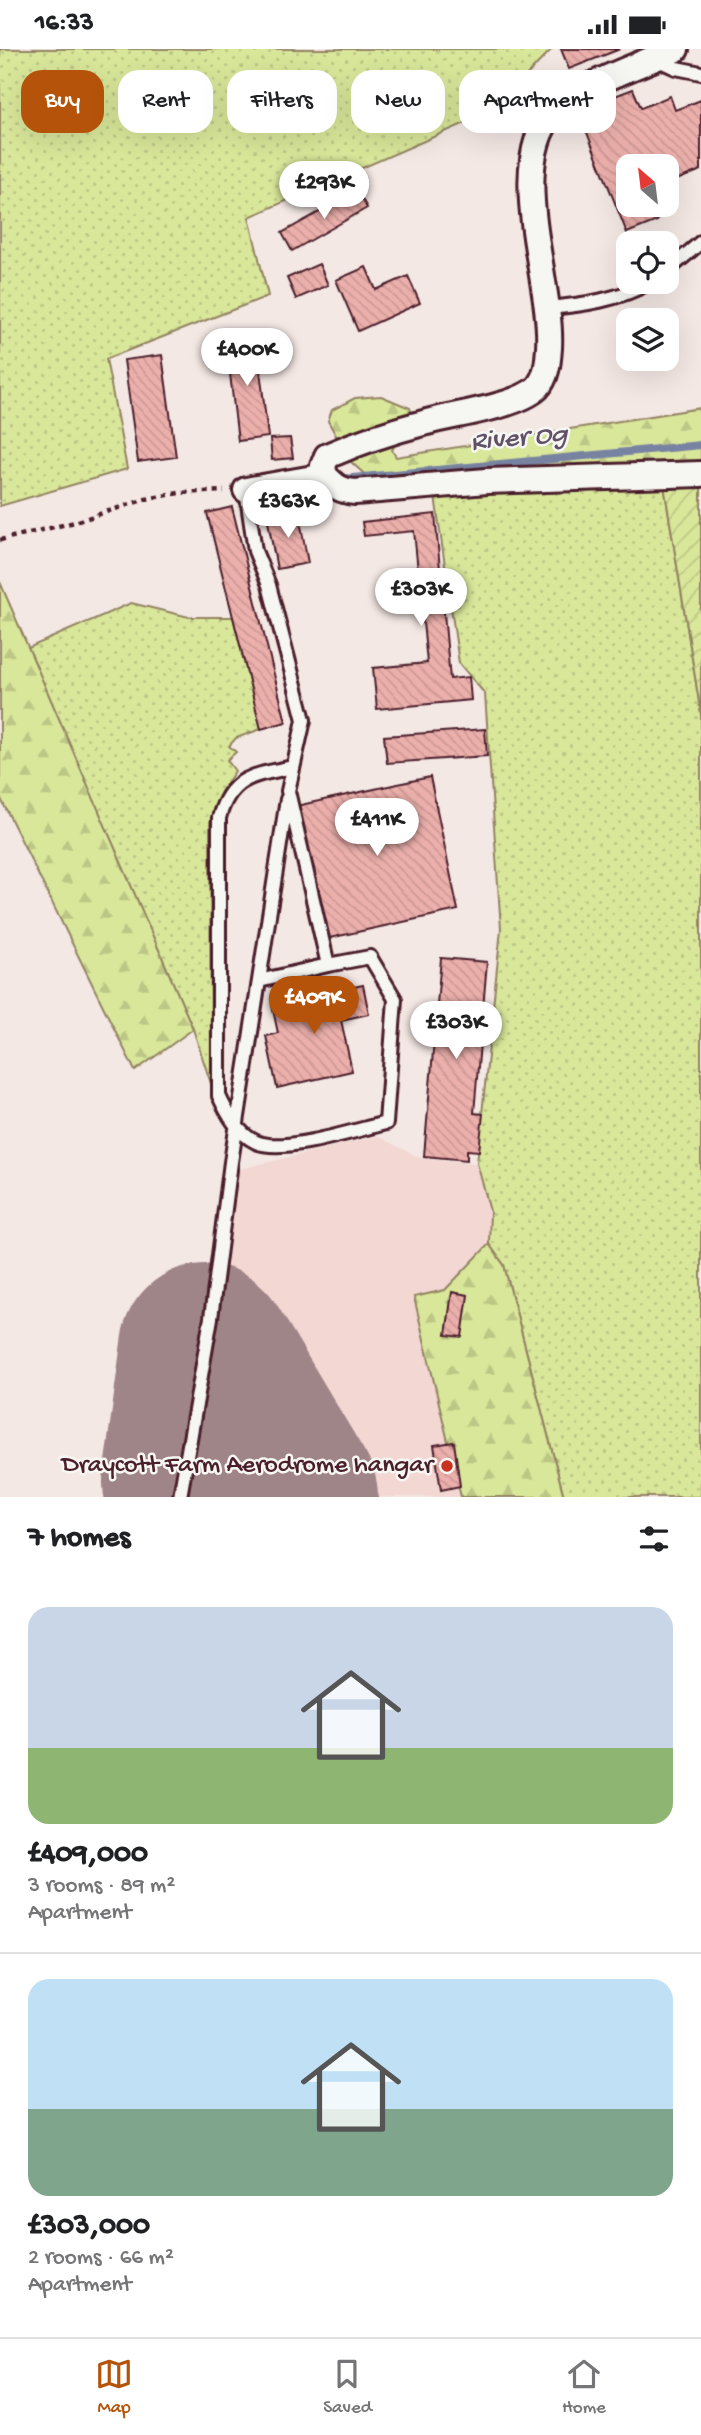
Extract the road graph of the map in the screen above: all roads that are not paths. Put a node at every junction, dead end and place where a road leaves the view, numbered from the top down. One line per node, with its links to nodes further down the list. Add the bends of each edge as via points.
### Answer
1 (666, 54): 2 (lane, via 660,62); 6 (street, via 561,105 539,137 531,197)
2 (701, 73)
3 (701, 242): 4 (lane)
4 (679, 261)
5 (622, 294): 6 (lane, via 586,305)
6 (548, 308): 8 (street, via 548,364 537,388 516,401 354,444 327,456)
7 (701, 474): 8 (street, via 487,481 355,492 336,488)
8 (325, 476): 9 (street)
9 (246, 490): 10 (lane, via 255,551 270,585 304,720)
10 (293, 767): 11 (lane); 14 (lane, via 239,783 224,800 219,818 219,1096)
11 (288, 792): 12 (lane); 13 (lane)
12 (328, 965): 13 (lane); 14 (lane, via 370,957 395,999 386,1123 283,1146 259,1144)
13 (259, 981): 14 (lane)
14 (236, 1126): 15 (lane, via 211,1318)
15 (180, 1497)

